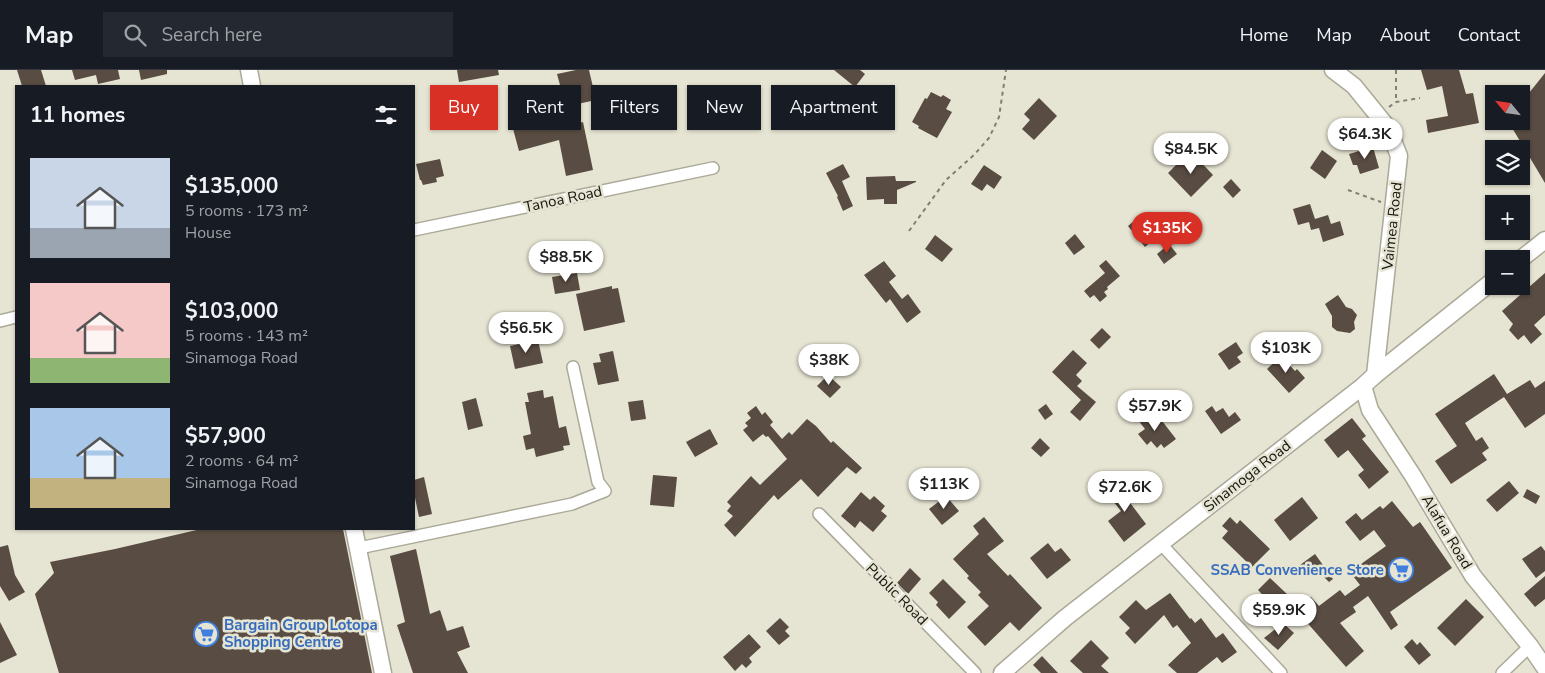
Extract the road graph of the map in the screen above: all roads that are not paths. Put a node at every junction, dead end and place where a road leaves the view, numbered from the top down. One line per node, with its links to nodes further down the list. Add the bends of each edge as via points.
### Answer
1 (249, 70): 3 (street)
2 (1333, 70): 12 (street, Vaimea Road, via 1354,86 1388,128 1399,156)
3 (252, 85)
4 (712, 168): 5 (street, Tanoa Road)
5 (415, 230)
6 (1545, 240): 7 (street)
7 (1530, 252)
8 (1485, 287): 12 (street, Sinamoga Road)
9 (15, 317): 10 (street)
10 (0, 321)
11 (573, 367): 17 (street, via 598,482 605,491 572,504)
12 (1375, 375): 13 (street, Sinamoga Road)
13 (1363, 386): 16 (street, Sinamoga Road); 18 (street, Alafua Road, via 1370,410 1473,576)
14 (819, 514): 21 (street, Public Road)
15 (354, 530): 17 (street)
16 (1161, 544): 22 (street, Sinamoga Road, via 1065,618); 23 (street)
17 (359, 548): 20 (street)
18 (1530, 646): 19 (street, Alafua Road); 24 (street)
19 (1545, 668)
20 (383, 673)
21 (975, 673)
22 (1002, 673)
23 (1281, 673)
24 (1502, 673)

